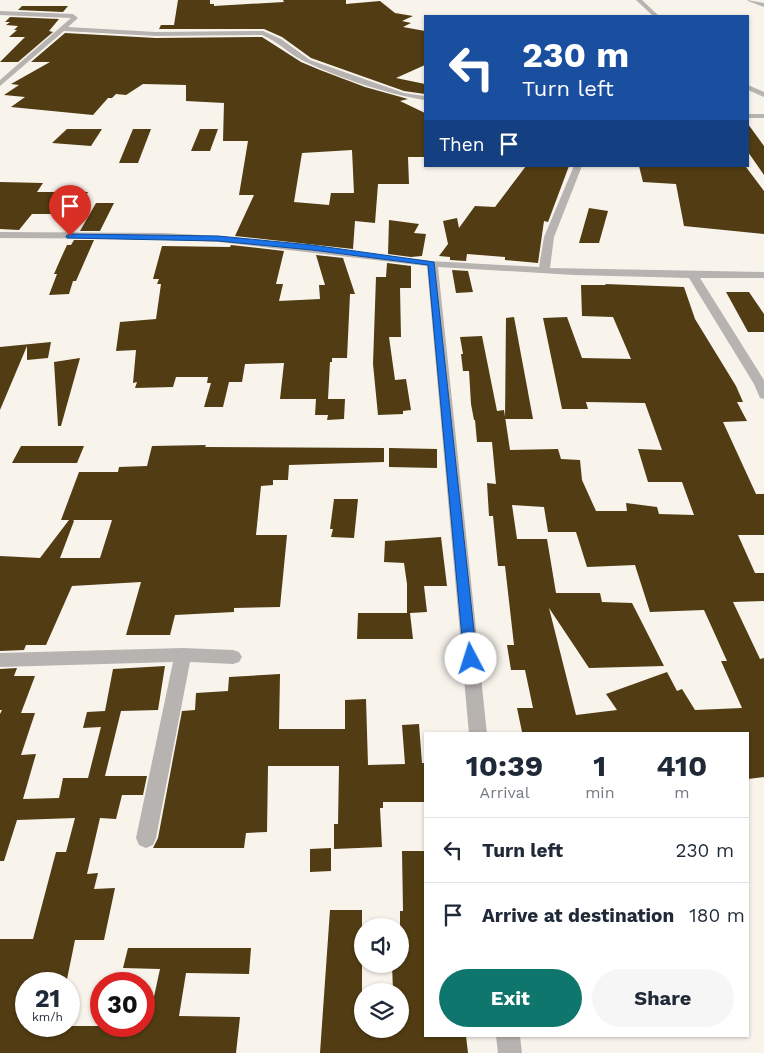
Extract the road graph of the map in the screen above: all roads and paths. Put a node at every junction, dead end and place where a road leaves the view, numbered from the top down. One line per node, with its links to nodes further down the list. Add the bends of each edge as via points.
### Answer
1 (639, 0): 5 (street)
2 (750, 0): 3 (street)
3 (764, 5)
4 (0, 13): 6 (street, via 71,15 75,18)
5 (655, 15)
6 (62, 29): 7 (street); 10 (street, via 156,34 263,33 279,40 308,61 403,96)
7 (0, 84)
8 (749, 88): 9 (street)
9 (764, 95)
10 (424, 98)
11 (749, 116): 12 (street)
12 (764, 116)
13 (578, 167): 16 (street, via 549,237)
14 (0, 235): 15 (street, via 218,238)
15 (432, 264): 16 (street); 23 (street)
16 (544, 270): 17 (street)
17 (693, 275): 18 (street); 19 (street)
18 (764, 275)
19 (764, 395)
20 (183, 655): 21 (street); 22 (street); 24 (street)
21 (233, 657)
22 (0, 660)
23 (478, 732)
24 (146, 838)
25 (508, 1037): 26 (street)
26 (510, 1053)

